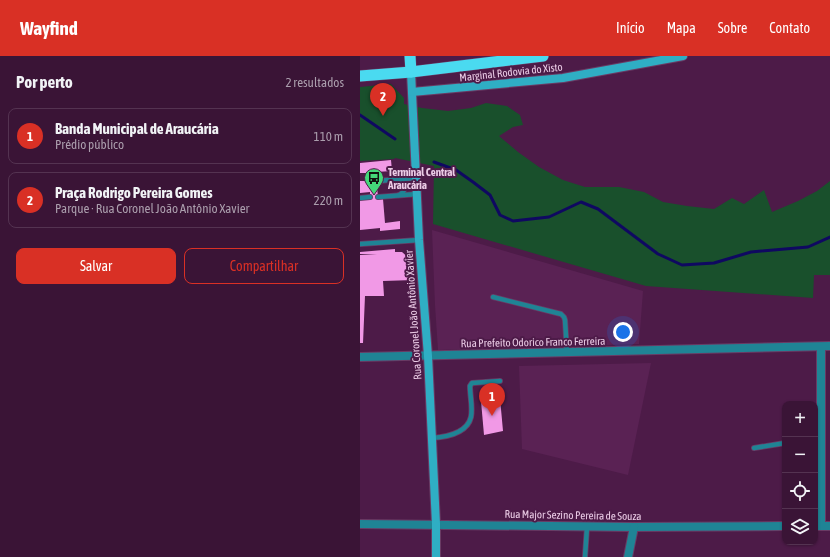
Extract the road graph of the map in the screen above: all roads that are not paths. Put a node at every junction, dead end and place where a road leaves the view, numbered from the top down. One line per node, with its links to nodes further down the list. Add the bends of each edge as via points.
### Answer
1 (410, 56): 4 (highway)
2 (543, 56): 4 (highway)
3 (683, 56): 6 (main road, Marginal Rodovia do Xisto, via 563,78)
4 (411, 72): 5 (highway); 6 (main road, Rua Coronel João Antônio Xavier)
5 (360, 76)
6 (412, 92): 7 (main road, Rua Coronel João Antônio Xavier)
7 (415, 178): 8 (lane); 10 (main road, Rua Coronel João Antônio Xavier)
8 (396, 180): 9 (lane); 11 (lane, via 404,185 402,194)
9 (377, 181)
10 (417, 194): 11 (lane); 15 (main road, Rua Coronel João Antônio Xavier)
11 (397, 196): 13 (lane)
12 (370, 197): 14 (lane)
13 (378, 197)
14 (360, 198)
15 (419, 240): 16 (lane); 21 (main road, Rua Coronel João Antônio Xavier)
16 (360, 244)
17 (493, 297): 20 (lane, via 561,314 565,320)
18 (830, 346): 19 (street, Rua Prefeito Odorico Franco Ferreira)
19 (821, 347): 20 (street, Rua Prefeito Odorico Franco Ferreira); 25 (street)
20 (567, 352): 21 (street, Rua Prefeito Odorico Franco Ferreira)
21 (428, 356): 22 (street, Rua Prefeito Odorico Franco Ferreira); 24 (main road, Rua Coronel João Antônio Xavier)
22 (360, 357)
23 (500, 382): 24 (lane, via 470,384 470,419 465,428 456,434)
24 (432, 438): 29 (main road, Rua Coronel João Antônio Xavier)
25 (818, 438): 31 (street)
26 (782, 443): 27 (lane)
27 (754, 448)
28 (360, 524): 29 (street, Rua Major Sezino Pereira de Souza)
29 (436, 524): 32 (street, Rua Major Sezino Pereira de Souza); 34 (main road, Rua Coronel João Antônio Xavier)
30 (782, 526): 33 (street, Rua Major Sezino Pereira de Souza)
31 (822, 526)
32 (587, 527): 33 (street, Rua Major Sezino Pereira de Souza); 35 (lane)
33 (634, 528): 36 (street)
34 (436, 557)
35 (585, 557)
36 (628, 557)

